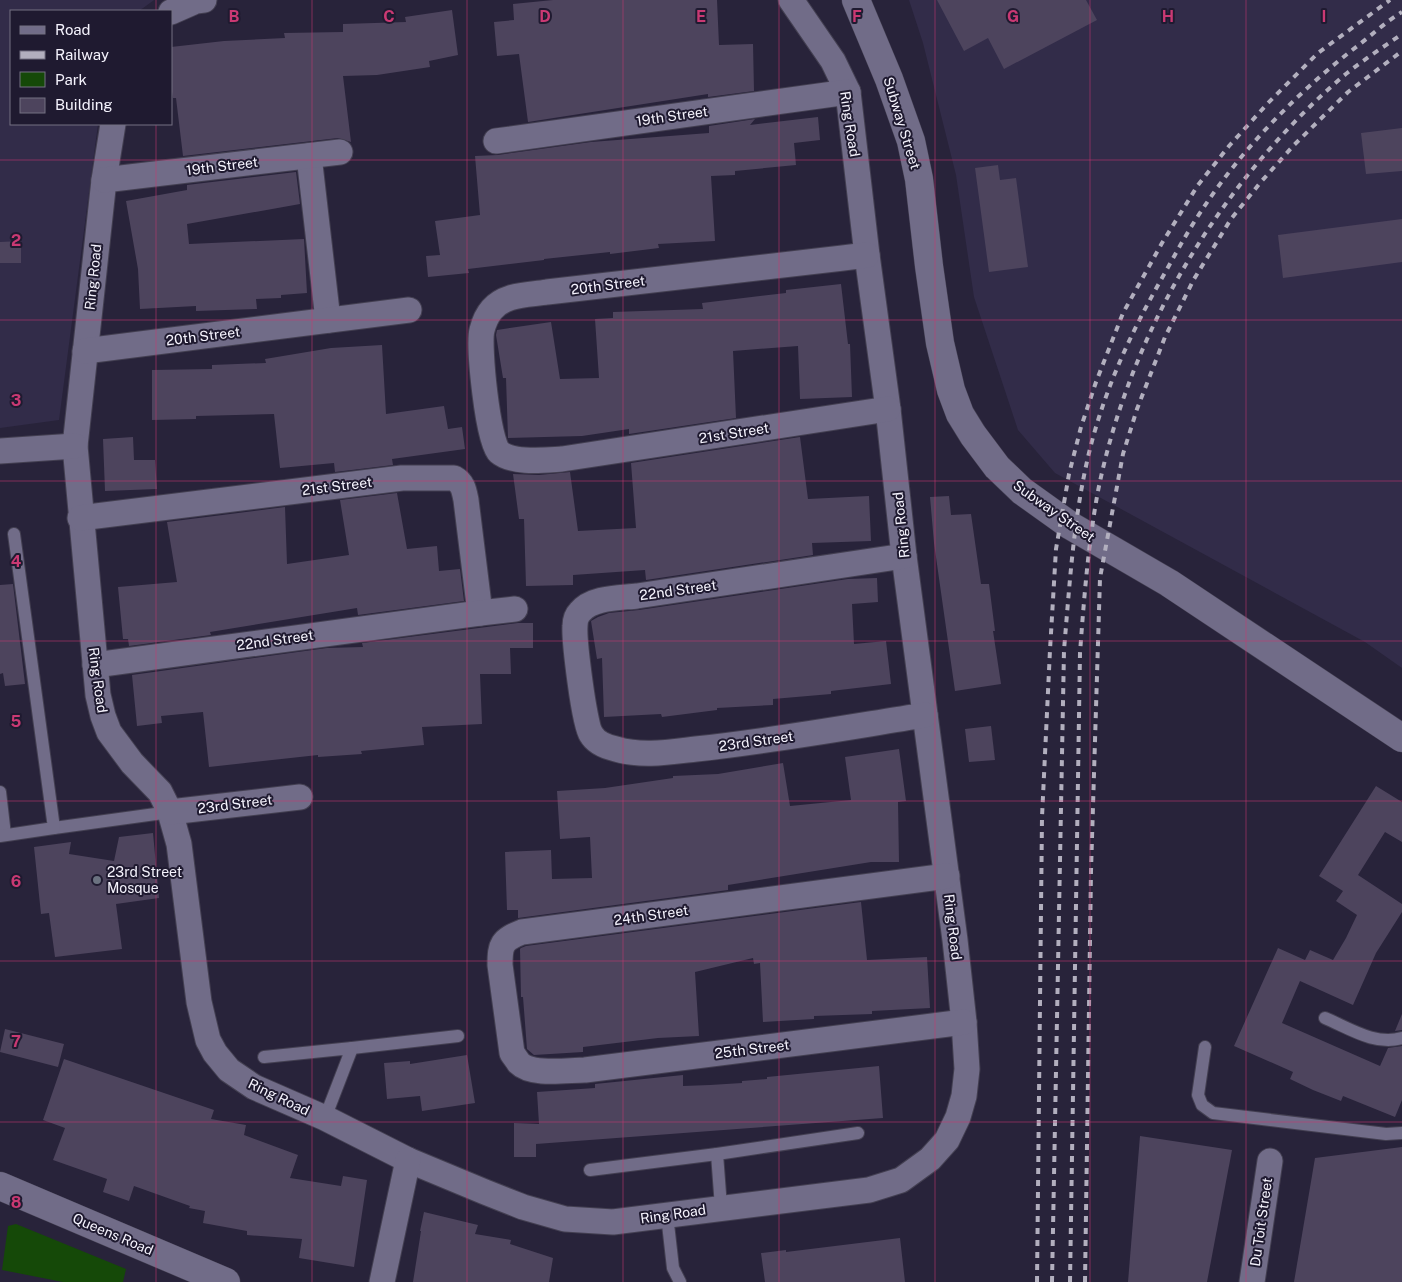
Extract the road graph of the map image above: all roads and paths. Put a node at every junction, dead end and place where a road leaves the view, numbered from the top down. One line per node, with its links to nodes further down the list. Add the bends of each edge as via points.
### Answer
1 (204, 0): 4 (street)
2 (791, 0): 5 (street, Ring Road, via 833,61)
3 (856, 0): 27 (street, Subway Street, via 911,142 919,179 940,343 951,390 973,436 1022,491 1071,526 1169,583)
4 (172, 12)
5 (848, 92): 7 (street, 19th Street); 11 (street, Ring Road)
6 (113, 125): 10 (street, Ring Road)
7 (496, 142)
8 (340, 152): 9 (street, 19th Street)
9 (310, 156): 10 (street, 19th Street); 13 (street)
10 (104, 180): 14 (street, Ring Road)
11 (867, 255): 15 (street, Ring Road); 16 (street, 20th Street, via 541,293 510,298 496,304 488,313 481,332 487,409)
12 (409, 310): 13 (street, 20th Street)
13 (328, 320): 14 (street, 20th Street)
14 (85, 351): 17 (street, Ring Road)
15 (888, 409): 16 (street, 21st Street, via 562,459 520,459 499,452); 21 (street, Ring Road)
16 (494, 445)
17 (75, 446): 18 (street); 19 (street, Ring Road)
18 (0, 451)
19 (80, 518): 23 (street, 21st Street, via 402,478 454,478 464,487); 24 (street, Ring Road)
20 (14, 534): 31 (lane)
21 (904, 556): 25 (street, Ring Road); 26 (street, 22nd Street, via 589,604 576,617 575,626 586,721)
22 (515, 610): 23 (street, 22nd Street)
23 (480, 613): 24 (street, 22nd Street)
24 (95, 665): 30 (street, Ring Road, via 98,695 109,732 132,763 160,792)
25 (925, 715): 26 (street, 23rd Street, via 732,745 650,754 619,750 602,744); 33 (street, Ring Road)
26 (591, 735)
27 (1402, 738)
28 (0, 792): 32 (lane)
29 (300, 796): 30 (street, 23rd Street)
30 (170, 812): 31 (lane); 42 (street, Ring Road, via 179,844 199,1002 214,1053 229,1070 254,1087)
31 (54, 828): 32 (lane)
32 (3, 835)
33 (947, 876): 35 (street, Ring Road); 41 (street, 24th Street, via 513,936 500,950 512,1053 520,1064)
34 (1325, 1018): 37 (lane, via 1375,1039)
35 (964, 1022): 41 (street, 25th Street, via 585,1070); 50 (street, Ring Road, via 967,1069 964,1096 947,1140 930,1159 901,1180 869,1190)
36 (458, 1036): 39 (lane)
37 (1402, 1038)
38 (1205, 1047): 44 (lane, via 1198,1095 1202,1105 1213,1113 1386,1134)
39 (352, 1048): 40 (lane); 42 (lane)
40 (264, 1056)
41 (540, 1071)
42 (325, 1118): 46 (street, Ring Road)
43 (858, 1133): 45 (lane)
44 (1402, 1133)
45 (717, 1154): 48 (lane); 50 (lane)
46 (408, 1160): 51 (street, Ring Road, via 523,1207 565,1219 613,1222); 53 (street)
47 (1270, 1161): 55 (street, Du Toit Street)
48 (590, 1170)
49 (0, 1186): 52 (street, Queens Road)
50 (721, 1207): 51 (street, Ring Road)
51 (667, 1215): 54 (lane, via 672,1268)
52 (226, 1282)
53 (382, 1282)
54 (680, 1282)
55 (1252, 1282)

